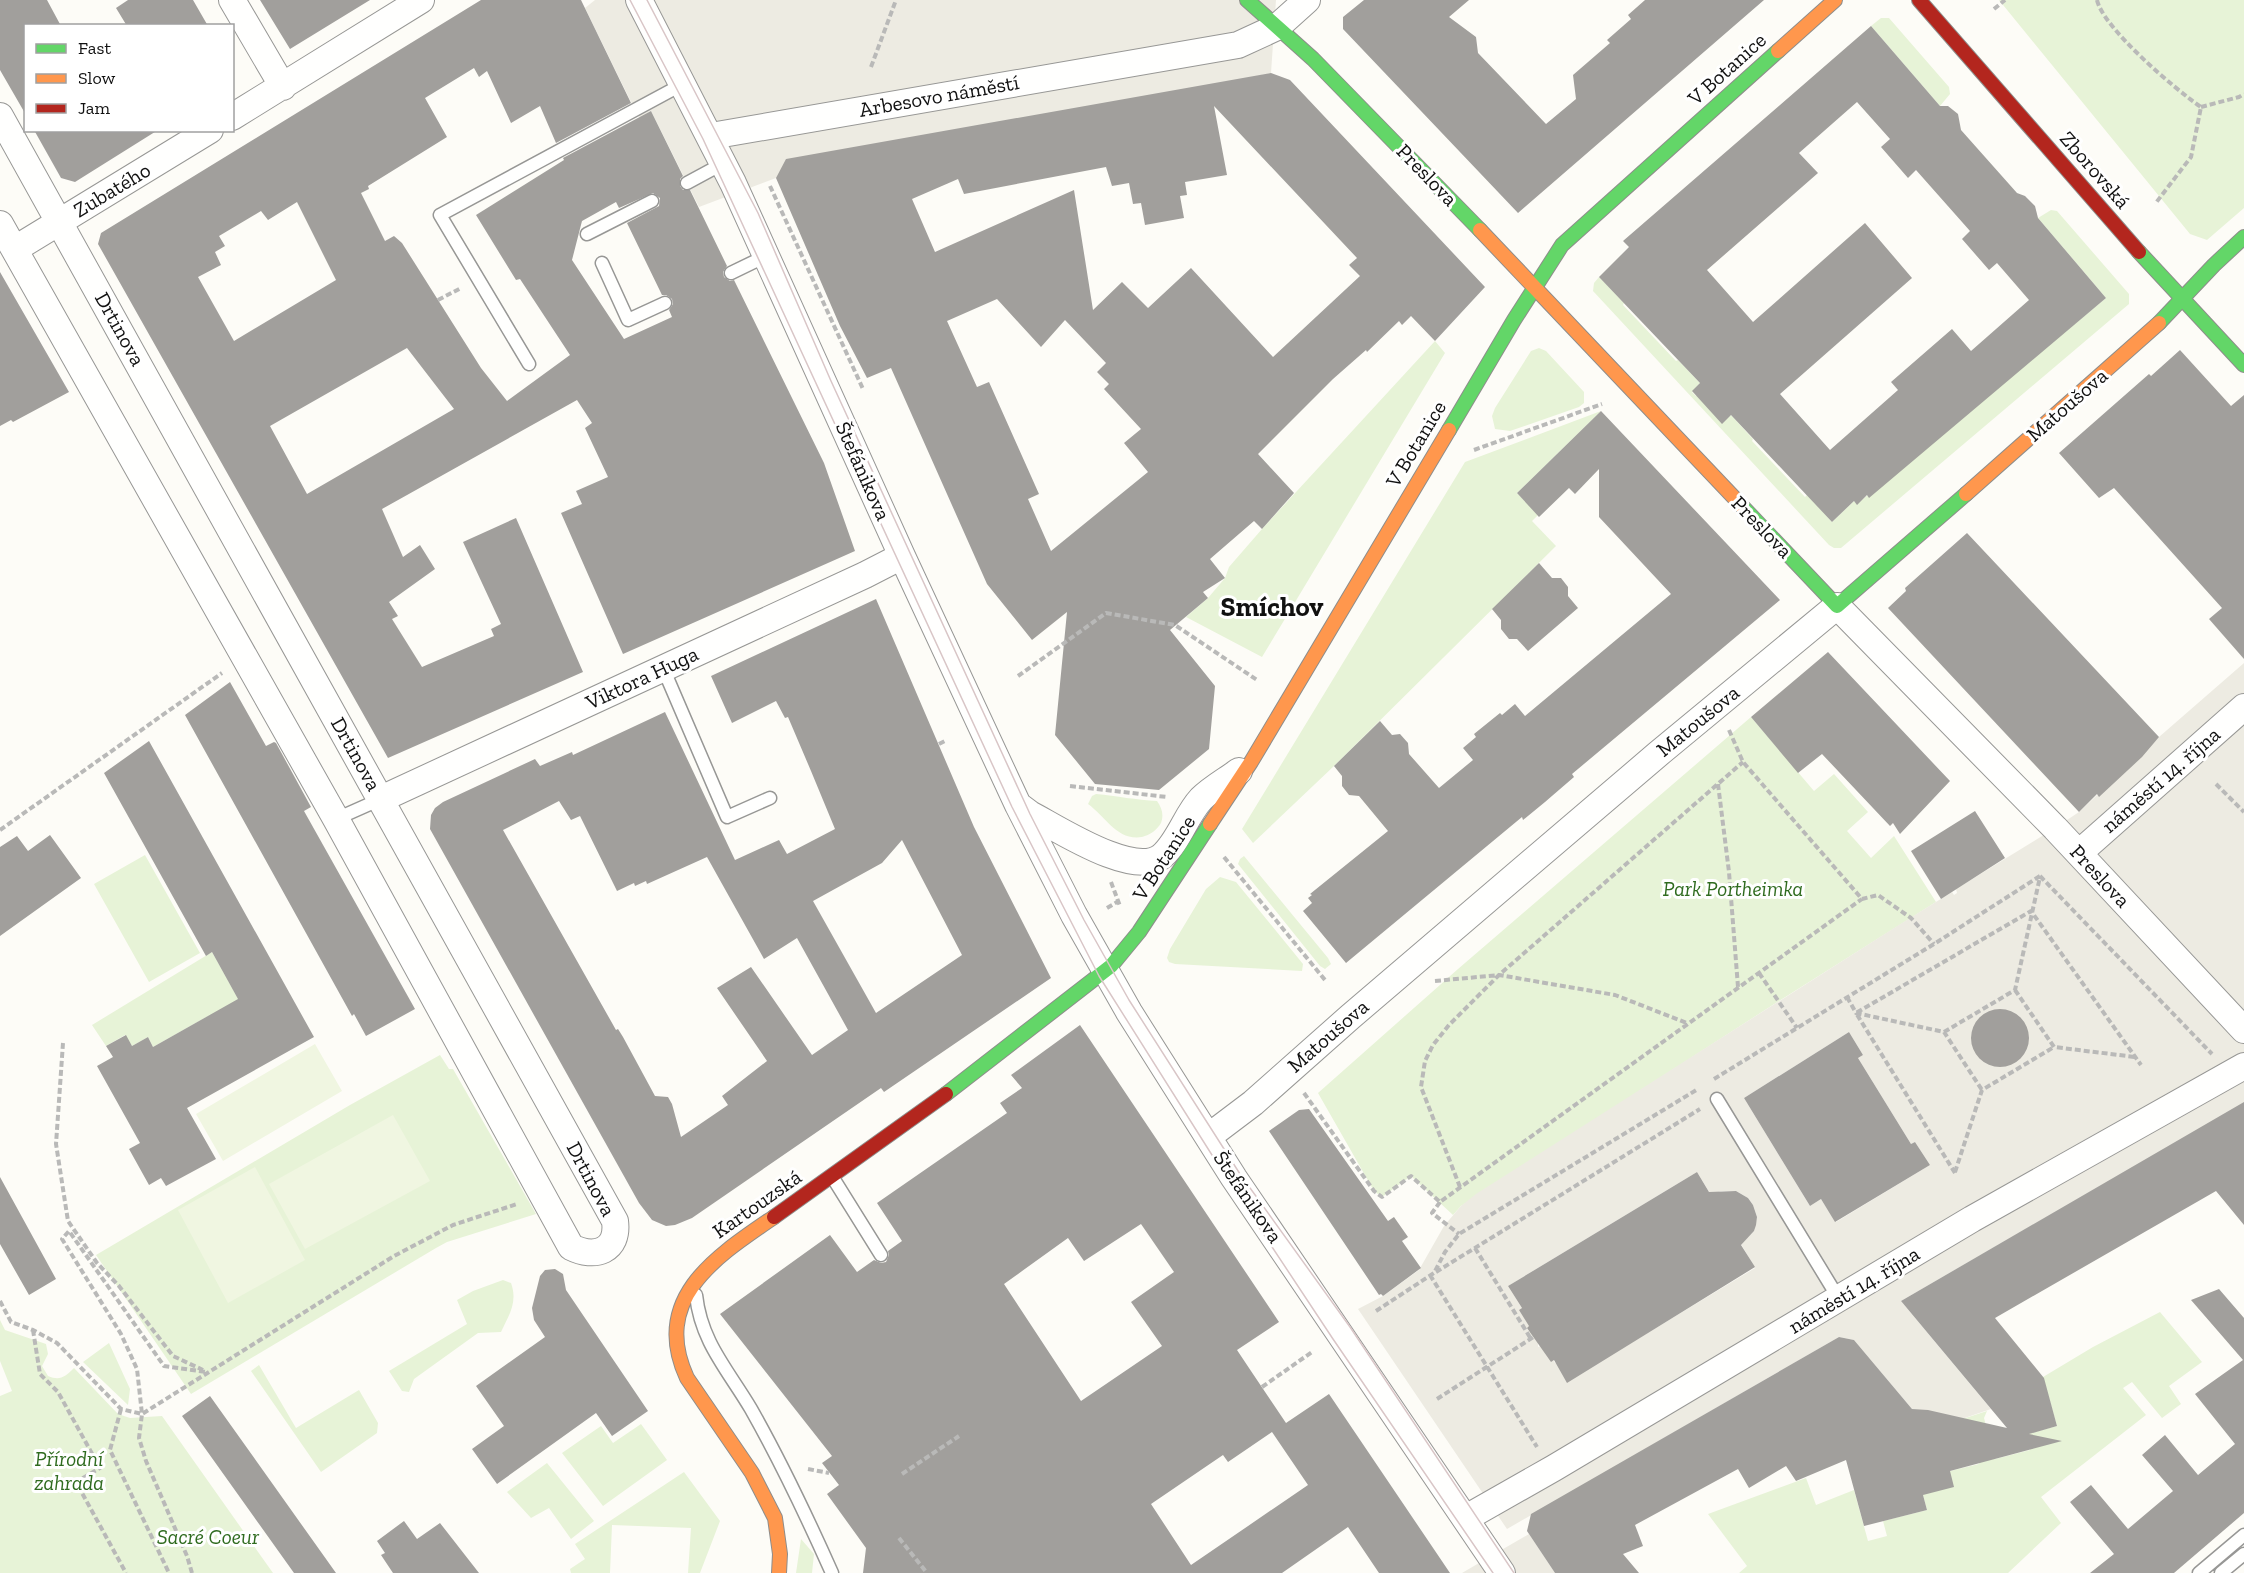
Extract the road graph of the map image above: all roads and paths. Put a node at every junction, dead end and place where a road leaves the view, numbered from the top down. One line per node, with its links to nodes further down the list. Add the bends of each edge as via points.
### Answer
1 (232, 0): 15 (street)
2 (421, 0): 15 (street)
3 (640, 0): 14 (street)
4 (896, 0): 13 (path)
5 (1247, 0): 12 (main road)
6 (1307, 0): 12 (street, Arbesovo náměstí)
7 (1836, 0): 35 (main road, V Botanice, via 1566,241)
8 (1919, 0): 38 (main road, Zborovská)
9 (2005, 0): 11 (path)
10 (2097, 0): 17 (path, via 2108,23 2166,80)
11 (1994, 9)
12 (1277, 27): 21 (street, Arbesovo náměstí, via 1238,45); 35 (main road, Preslova, via 1313,59)
13 (871, 67)
14 (683, 84): 21 (street); 40 (lane, via 440,215)
15 (283, 87): 19 (street)
16 (2244, 94): 17 (path)
17 (2201, 106): 26 (path, via 2191,156)
18 (0, 116): 27 (street, Drtinova)
19 (234, 116)
20 (207, 132): 27 (street, Zubatého)
21 (711, 136): 22 (street, Štefánikova)
22 (724, 163): 23 (lane); 32 (street, Štefánikova)
23 (687, 183)
24 (770, 186): 42 (path)
25 (652, 201): 29 (lane)
26 (2155, 204)
27 (60, 222): 31 (street, Zubatého); 62 (street, Drtinova)
28 (0, 224): 31 (street, Drtinova)
29 (587, 234)
30 (2244, 237): 38 (main road, Matoušova)
31 (15, 249): 65 (street, Drtinova)
32 (766, 256): 34 (lane); 45 (street, Štefánikova)
33 (602, 263): 39 (lane, via 628,320)
34 (731, 273)
35 (1535, 287): 46 (main road, Preslova); 55 (main road, V Botanice)
36 (446, 296): 37 (path)
37 (438, 300)
38 (2183, 300): 41 (main road, Zborovská); 46 (main road, Matoušova)
39 (665, 303)
40 (529, 364)
41 (2244, 365)
42 (863, 389)
43 (1603, 404): 44 (path)
44 (1473, 451)
45 (902, 556): 48 (street, Viktora Huga); 63 (street, Štefánikova)
46 (1837, 606): 68 (street, Preslova); 102 (street, Matoušova, via 1658,754 1253,1103)
47 (230, 667): 66 (path)
48 (663, 668): 60 (lane, via 727,817); 62 (street, Viktora Huga)
49 (1018, 676): 50 (path, via 1106,613 1175,626)
50 (1257, 680)
51 (2244, 707): 68 (street, náměstí 14. října)
52 (1726, 727): 56 (path)
53 (947, 740): 54 (path)
54 (939, 744)
55 (1251, 762): 63 (street, via 1201,799 1164,854 1151,861 1111,856); 77 (main road, V Botanice, via 1150,918)
56 (1743, 762): 57 (path); 71 (path)
57 (1718, 784): 79 (path); 82 (path)
58 (2216, 784): 64 (path)
59 (1070, 786): 61 (path)
60 (770, 798)
61 (1173, 798)
62 (381, 799): 65 (lane); 65 (street, Drtinova, via 615,1221 612,1243 603,1250 591,1254 571,1247)
63 (1018, 805): 77 (street, Štefánikova)
64 (2244, 812)
65 (336, 819)
66 (0, 830)
67 (1219, 852): 80 (path)
68 (2079, 853): 88 (street, Preslova)
69 (1112, 873): 72 (path, via 1111,886)
70 (2040, 876): 75 (path); 76 (path); 92 (path)
71 (1862, 899): 76 (path, via 1878,895 1911,918); 78 (path)
72 (1118, 902): 73 (path); 74 (path)
73 (1107, 908)
74 (1123, 909)
75 (2031, 911): 83 (path); 85 (path); 93 (path)
76 (1934, 944): 84 (path)
77 (1106, 970): 102 (street, Štefánikova); 103 (main road, Kartouzská)
78 (1759, 973): 82 (path); 87 (path)
79 (1499, 975): 81 (path); 86 (path, via 1615,995); 104 (path, via 1449,1025 1432,1045 1425,1061 1423,1093)
80 (1325, 981)
81 (1430, 982)
82 (1738, 987): 86 (path)
83 (2015, 990): 89 (path); 91 (path)
84 (1847, 997): 85 (path); 87 (path)
85 (1856, 1013): 89 (path); 98 (path, via 1955,1173)
86 (1688, 1023): 104 (path)
87 (1797, 1028): 96 (path)
88 (2244, 1030)
89 (1944, 1032): 98 (path)
90 (63, 1043): 118 (path, via 56,1144 68,1221 173,1356)
91 (2054, 1047): 93 (path); 98 (path)
92 (2212, 1055)
93 (2136, 1057): 94 (path)
94 (2141, 1065)
95 (2244, 1066): 112 (street, náměstí 14. října)
96 (1711, 1081)
97 (1701, 1087): 107 (path)
98 (1982, 1090)
99 (1303, 1092): 106 (path, via 1374,1191 1382,1197 1411,1176)
100 (1717, 1099): 112 (lane)
101 (1694, 1113): 108 (path)
102 (1208, 1137): 128 (street, Štefánikova)
103 (832, 1177): 109 (lane); 111 (main road, Kartouzská, via 729,1248)
104 (1460, 1186): 106 (path)
105 (520, 1202): 118 (path, via 453,1225 394,1256)
106 (1440, 1202): 107 (path, via 1432,1213)
107 (1459, 1234): 110 (path)
108 (1475, 1248): 110 (path); 117 (path, via 1533,1338)
109 (881, 1255)
110 (1432, 1274): 114 (path); 117 (path)
111 (694, 1282): 135 (main road, Kartouzská, via 679,1314 676,1347 680,1363 752,1473 775,1518 780,1554); 136 (lane, via 704,1334 794,1489)
112 (1839, 1299): 128 (street, náměstí 14. října)
113 (0, 1301): 115 (path, via 11,1322)
114 (1376, 1311)
115 (33, 1330): 121 (path, via 57,1343); 132 (path, via 40,1374 58,1392 100,1468 76,1482)
116 (1312, 1352): 119 (path)
117 (1486, 1367): 120 (path); 124 (path)
118 (206, 1372): 122 (path); 122 (path, via 164,1366 69,1231 62,1239 121,1334 137,1369)
119 (1262, 1387)
120 (1437, 1399)
121 (121, 1410): 122 (path); 133 (path, via 110,1450)
122 (142, 1414): 134 (path, via 140,1438 146,1461)
123 (959, 1436): 127 (path)
124 (1540, 1452)
125 (808, 1469): 126 (path)
126 (829, 1473)
127 (902, 1474)
128 (1466, 1518): 138 (street, Štefánikova)
129 (2244, 1535): 139 (lane)
130 (899, 1538): 137 (path)
131 (2244, 1554): 140 (lane)
132 (126, 1573)
133 (169, 1573)
134 (192, 1573)
135 (778, 1573)
136 (832, 1573)
137 (927, 1573)
138 (1502, 1573)
139 (2199, 1573)
140 (2221, 1573)

